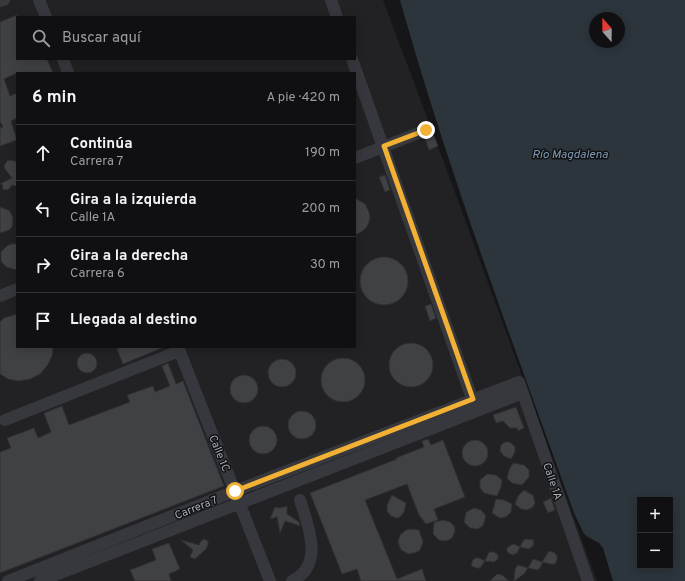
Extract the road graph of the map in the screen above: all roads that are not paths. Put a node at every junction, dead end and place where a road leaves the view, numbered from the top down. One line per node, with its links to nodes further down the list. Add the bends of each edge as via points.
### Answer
1 (4, 0): 4 (street)
2 (39, 0): 5 (street)
3 (330, 0): 6 (street)
4 (0, 1)
5 (46, 16)
6 (337, 16)
7 (63, 60): 9 (street)
8 (352, 60): 11 (street)
9 (68, 72)
10 (426, 130): 11 (street)
11 (384, 146): 12 (street); 17 (street)
12 (356, 158)
13 (16, 289): 14 (street)
14 (0, 296)
15 (178, 349): 18 (street); 23 (street, Calle 1C)
16 (521, 387): 17 (street, Carrera 7); 30 (street, Calle 1A)
17 (475, 405): 19 (street, Carrera 7); 20 (street, Carrera 7)
18 (5, 420)
19 (365, 441): 20 (street); 21 (street, Carrera 7)
20 (369, 453): 22 (street, Carrera 7)
21 (287, 472): 22 (street); 23 (street, Carrera 7)
22 (292, 483): 25 (street, Carrera 7)
23 (235, 491): 25 (street, Calle 1C); 26 (street, Carrera 7)
24 (300, 500): 29 (street, via 312,542 311,557 302,576)
25 (240, 503): 27 (street, Carrera 7); 28 (street, Calle 1C)
26 (8, 581)
27 (40, 581)
28 (270, 581)
29 (292, 581)
30 (588, 581)

